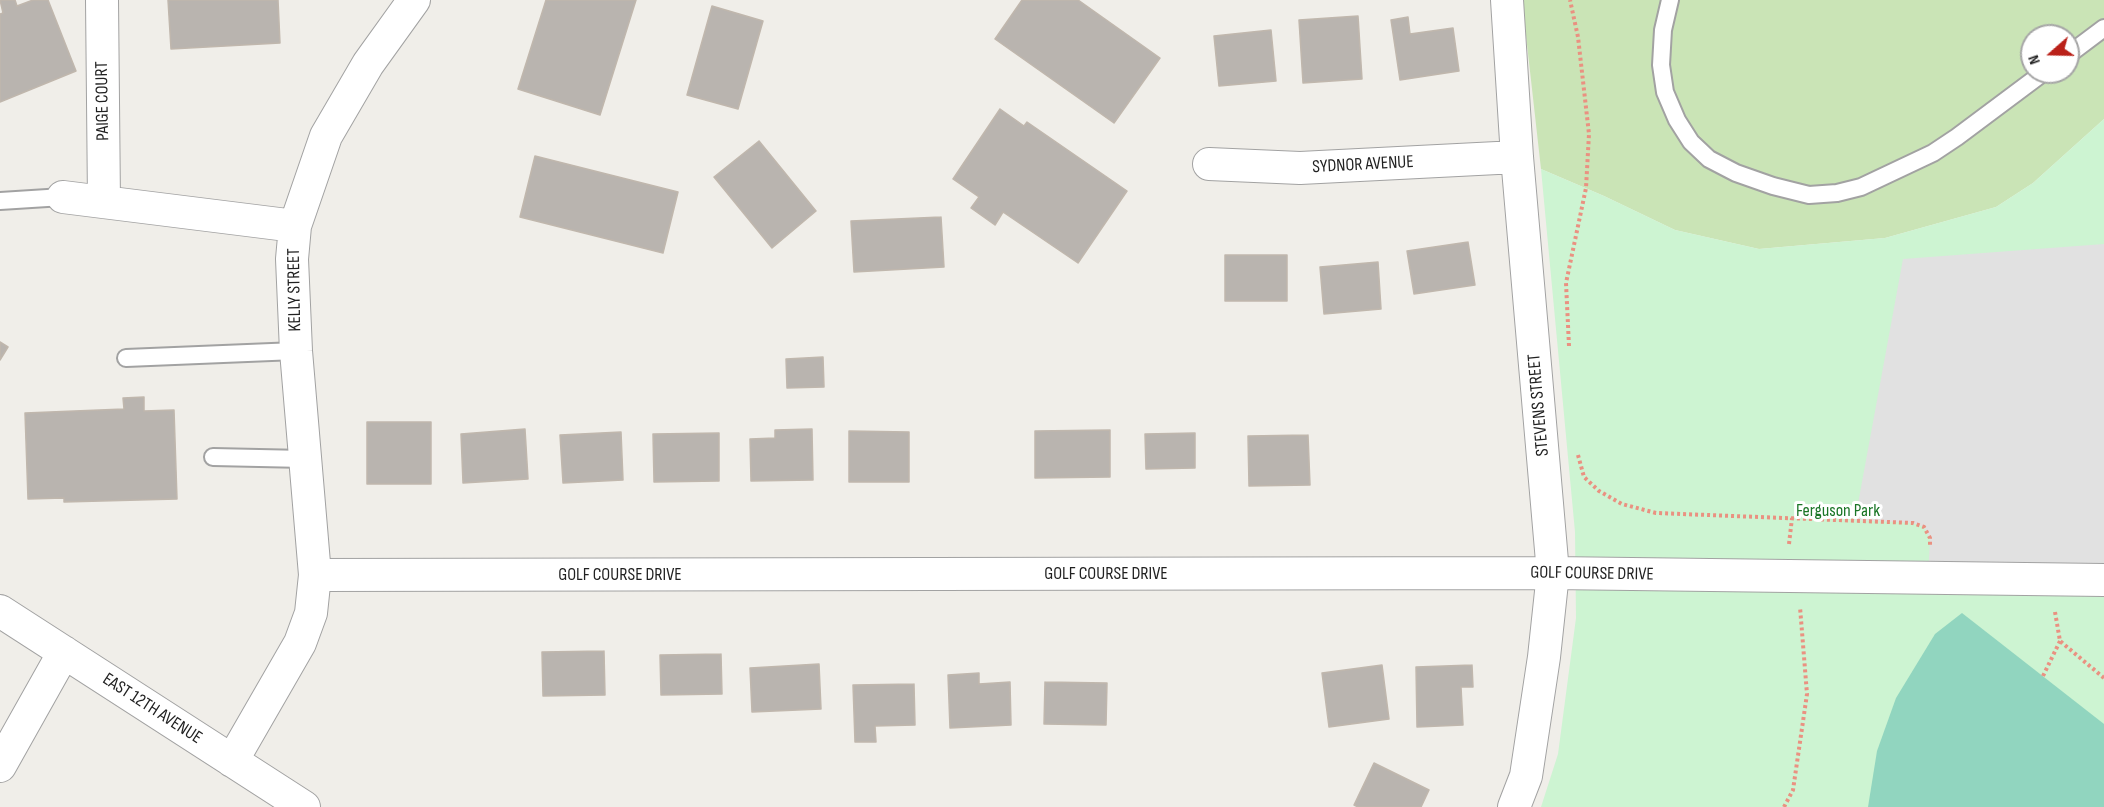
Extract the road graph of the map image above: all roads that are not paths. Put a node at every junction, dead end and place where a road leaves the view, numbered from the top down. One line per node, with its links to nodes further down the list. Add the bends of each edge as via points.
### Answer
1 (102, 0): 12 (street, PAIGE COURT)
2 (414, 0): 13 (street, KELLY STREET, via 368,64 326,136)
3 (1507, 0): 8 (street, STEVENS STREET)
4 (1670, 0): 7 (lane, via 1661,65 1665,92 1691,142 1709,159 1736,173 1809,195 1861,187 1933,153)
5 (2104, 28): 6 (lane)
6 (2080, 46)
7 (2027, 84)
8 (1517, 158): 9 (street, SYDNOR AVENUE, via 1300,168); 18 (street, STEVENS STREET)
9 (1209, 164)
10 (63, 196): 11 (lane); 12 (street)
11 (0, 201)
12 (104, 202): 13 (street)
13 (295, 226): 14 (street, KELLY STREET, via 292,259)
14 (296, 351): 15 (lane); 17 (street, KELLY STREET)
15 (126, 358)
16 (213, 458): 17 (lane)
17 (305, 459): 19 (street, KELLY STREET)
18 (1553, 573): 19 (street, GOLF COURSE DRIVE); 20 (street, GOLF COURSE DRIVE); 26 (street, STEVENS STREET, via 1526,776)
19 (315, 575): 23 (street, via 311,613 300,643)
20 (2104, 580)
21 (0, 611): 22 (street, EAST 12TH AVENUE)
22 (64, 652): 23 (street, EAST 12TH AVENUE); 24 (street)
23 (232, 762): 25 (street, EAST 12TH AVENUE)
24 (0, 766)
25 (304, 807)
26 (1514, 807)

